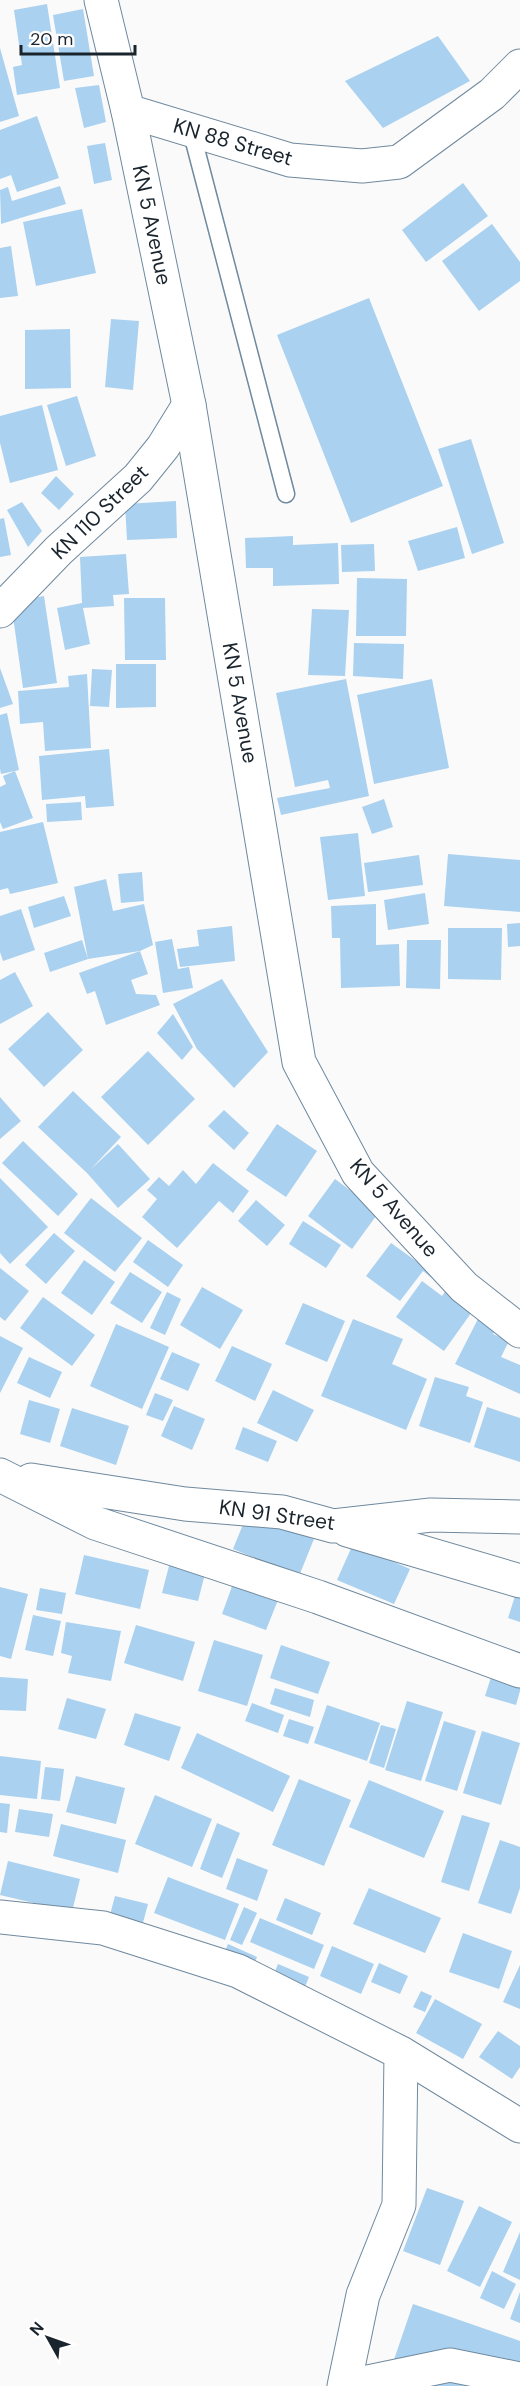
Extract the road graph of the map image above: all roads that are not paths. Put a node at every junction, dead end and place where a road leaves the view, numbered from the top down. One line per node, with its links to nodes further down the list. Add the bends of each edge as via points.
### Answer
1 (101, 0): 3 (street, KN 5 Avenue)
2 (520, 66): 4 (street, KN 88 Street, via 492,94 399,162 362,166 290,160)
3 (128, 111): 4 (street, KN 88 Street); 5 (street, KN 5 Avenue)
4 (191, 130): 6 (lane)
5 (189, 405): 7 (street, KN 110 Street, via 138,478); 8 (street, KN 5 Avenue, via 299,1062 358,1173 464,1287)
6 (286, 494)
7 (0, 611)
8 (520, 1331)
9 (0, 1475): 11 (street, KN 91 Street, via 185,1504 282,1512); 13 (street, via 95,1524 318,1597)
10 (520, 1517): 11 (street, KN 91 Street, via 431,1515)
11 (333, 1526): 12 (street)
12 (520, 1581)
13 (520, 1671)
14 (0, 1917): 15 (street, via 103,1928 238,1971)
15 (401, 2052): 16 (street); 18 (street, via 399,2205 363,2295)
16 (520, 2126)
17 (520, 2379): 19 (street, via 450,2365)
18 (344, 2386)
19 (349, 2386)

